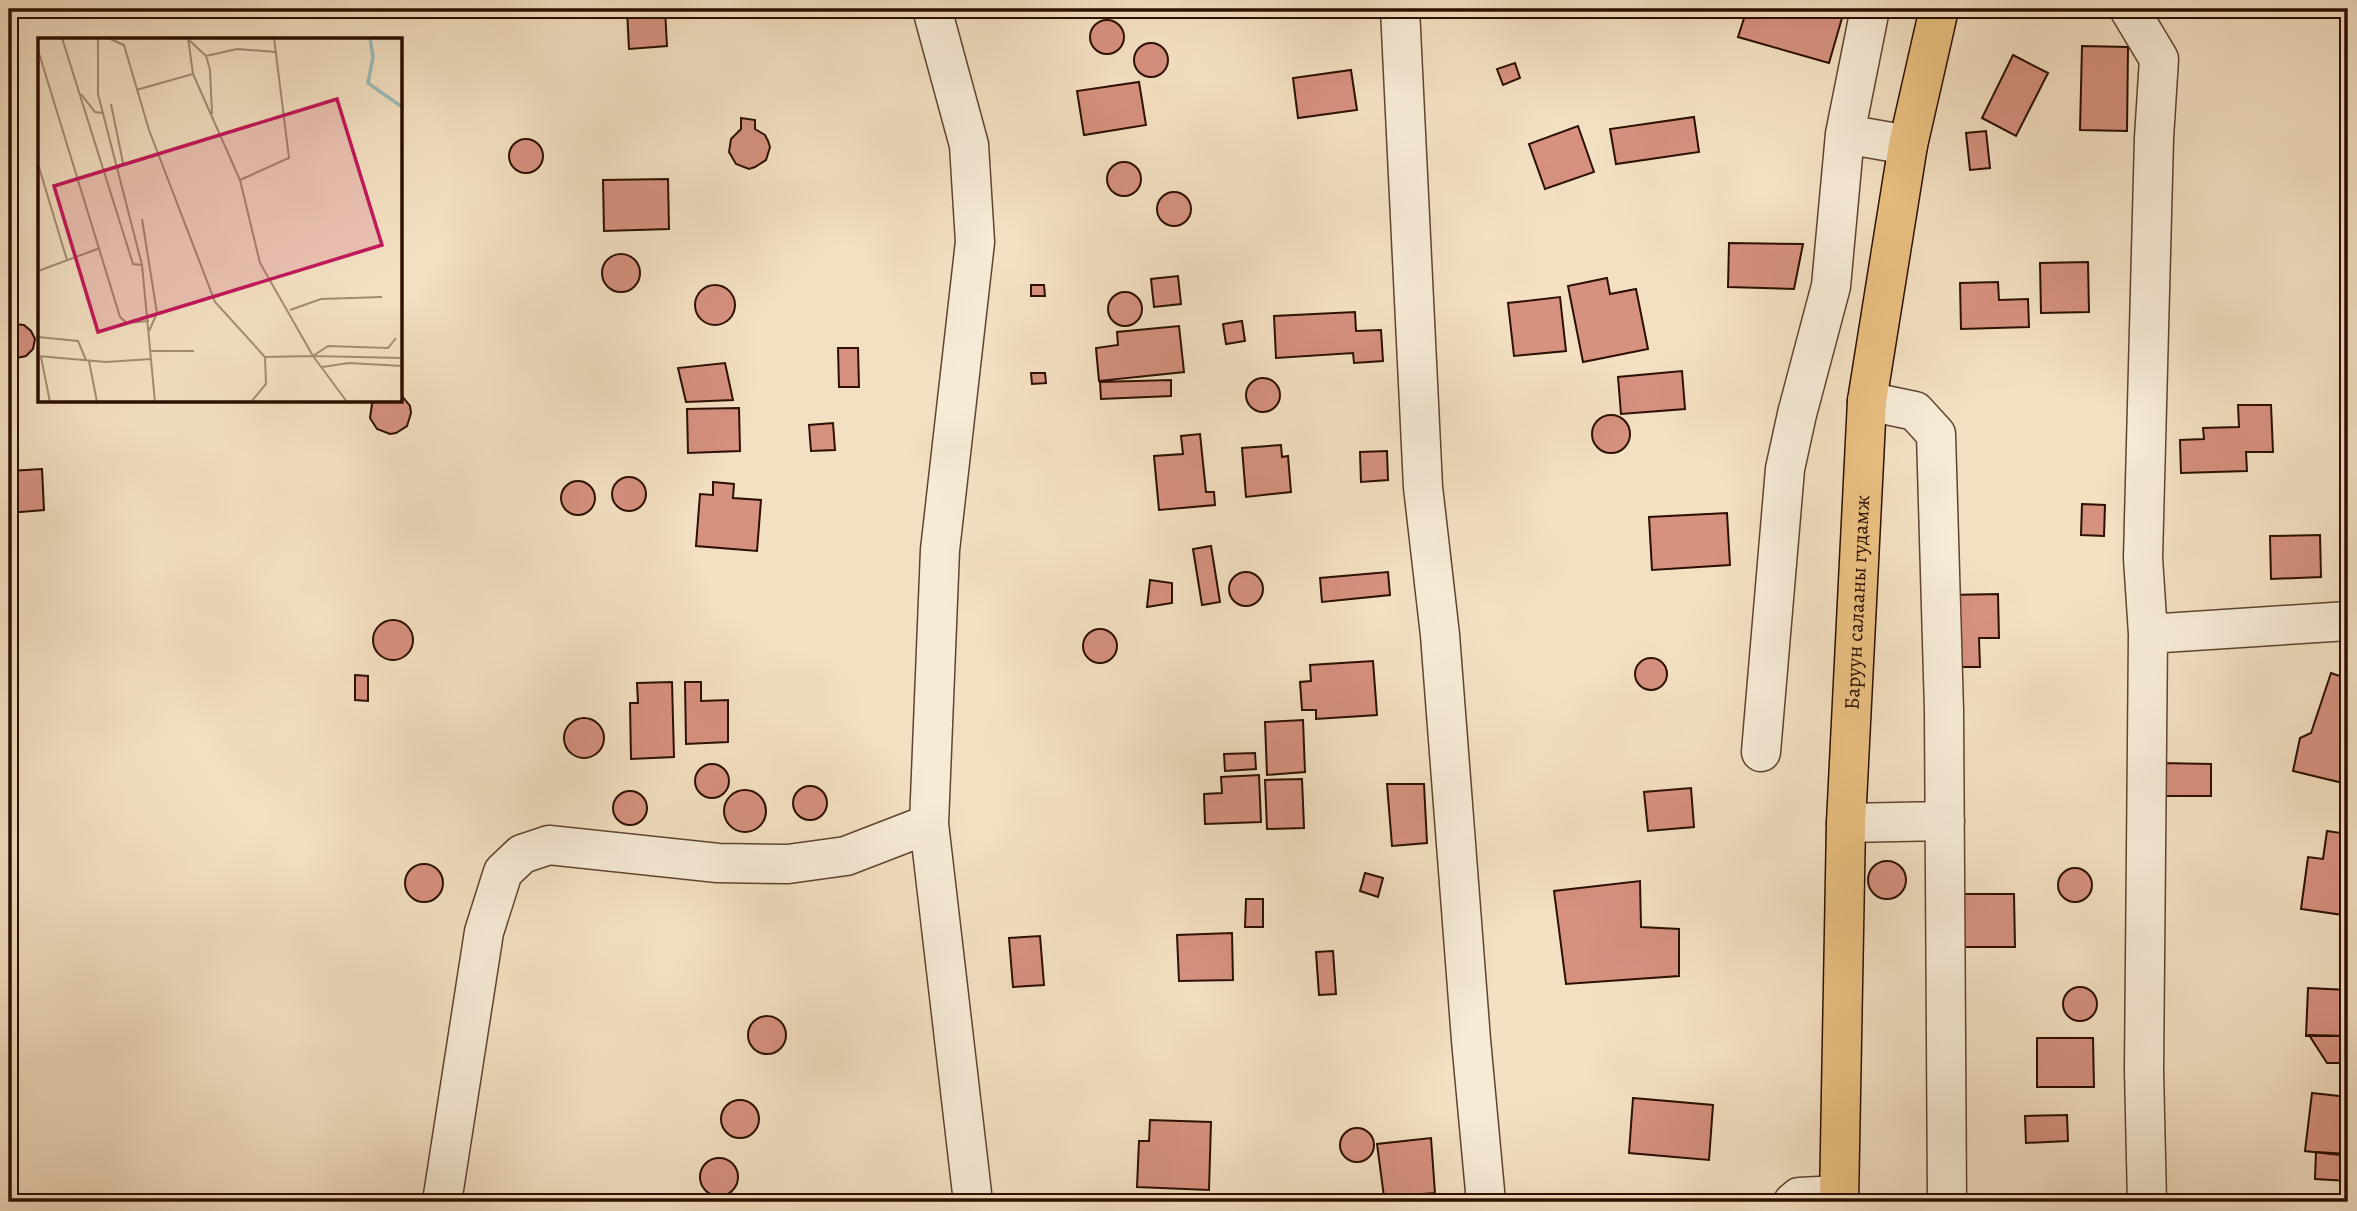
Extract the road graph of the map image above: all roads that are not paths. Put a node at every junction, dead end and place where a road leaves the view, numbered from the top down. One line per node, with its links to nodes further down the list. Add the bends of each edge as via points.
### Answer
1 (932, 9): 14 (street, via 970,145 975,242 940,550)
2 (1400, 9): 18 (street, via 1423,487 1440,635)
3 (1870, 9): 6 (street)
4 (1939, 9): 7 (main road, Баруун салааны гудамж)
5 (2129, 9): 10 (street, via 2158,59 2143,558)
6 (1845, 134): 7 (street); 11 (street, via 1830,286 1785,469)
7 (1908, 145): 8 (main road, Баруун салааны гудамж)
8 (1867, 401): 12 (street, via 1914,411 1936,434); 13 (main road, Баруун салааны гудамж)
9 (2348, 621): 10 (street)
10 (2148, 634): 21 (street)
11 (1761, 752)
12 (1945, 821): 13 (street); 20 (street)
13 (1846, 822): 15 (main road, Баруун салааны гудамж)
14 (929, 824): 16 (street, via 846,856 788,864 718,863 549,845 522,854 503,872 484,932); 17 (street)
15 (1839, 1199): 19 (street, via 1799,1198)
16 (443, 1202)
17 (973, 1202)
18 (1486, 1202)
19 (1793, 1202)
20 (1947, 1202)
21 (2147, 1202)

